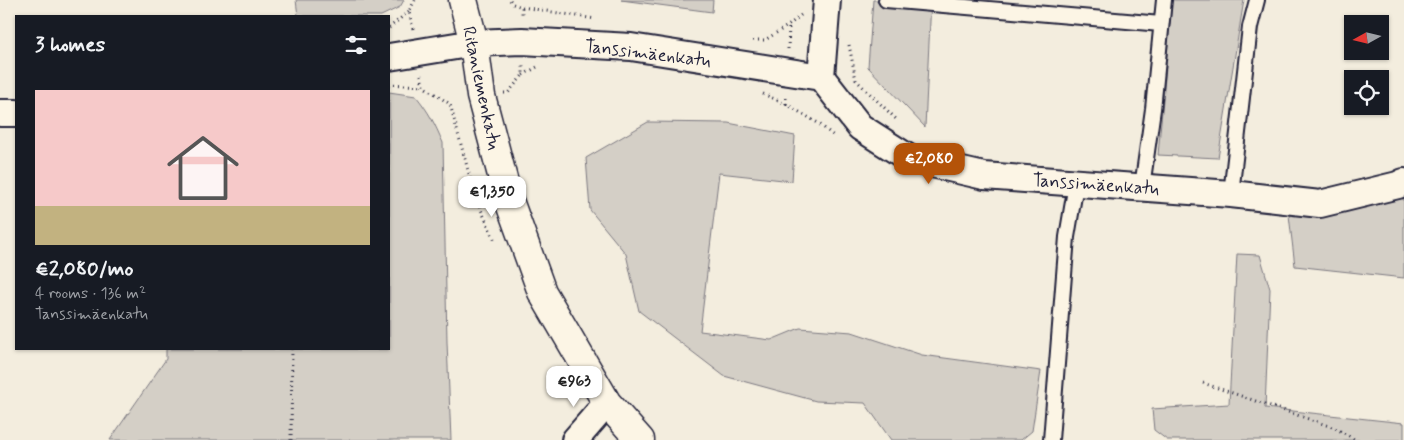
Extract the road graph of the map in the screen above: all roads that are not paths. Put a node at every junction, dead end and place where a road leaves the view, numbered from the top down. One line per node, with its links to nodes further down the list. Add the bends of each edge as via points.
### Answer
1 (462, 0): 7 (street, Ritaniemenkatu)
2 (827, 0): 9 (street)
3 (886, 0): 6 (lane)
4 (1164, 0): 6 (lane)
5 (1257, 0): 15 (lane, via 1250,27)
6 (1162, 24): 14 (lane)
7 (474, 42): 8 (street, Tanssimäenkatu); 9 (street, Tanssimäenkatu, via 522,41 631,47); 16 (street, Ritaniemenkatu, via 481,96 508,198 542,292)
8 (390, 57)
9 (821, 77): 13 (street, Tanssimäenkatu, via 860,127 910,159 984,176)
10 (0, 113): 11 (street)
11 (15, 113)
12 (1404, 182): 15 (street, Tanssimäenkatu, via 1320,204)
13 (1076, 184): 14 (street, Tanssimäenkatu); 19 (lane, via 1067,237)
14 (1142, 187): 15 (street, Tanssimäenkatu)
15 (1231, 194)
16 (607, 403): 17 (street); 18 (street, Ritaniemenkatu)
17 (574, 440)
18 (640, 440)
19 (1051, 440)

